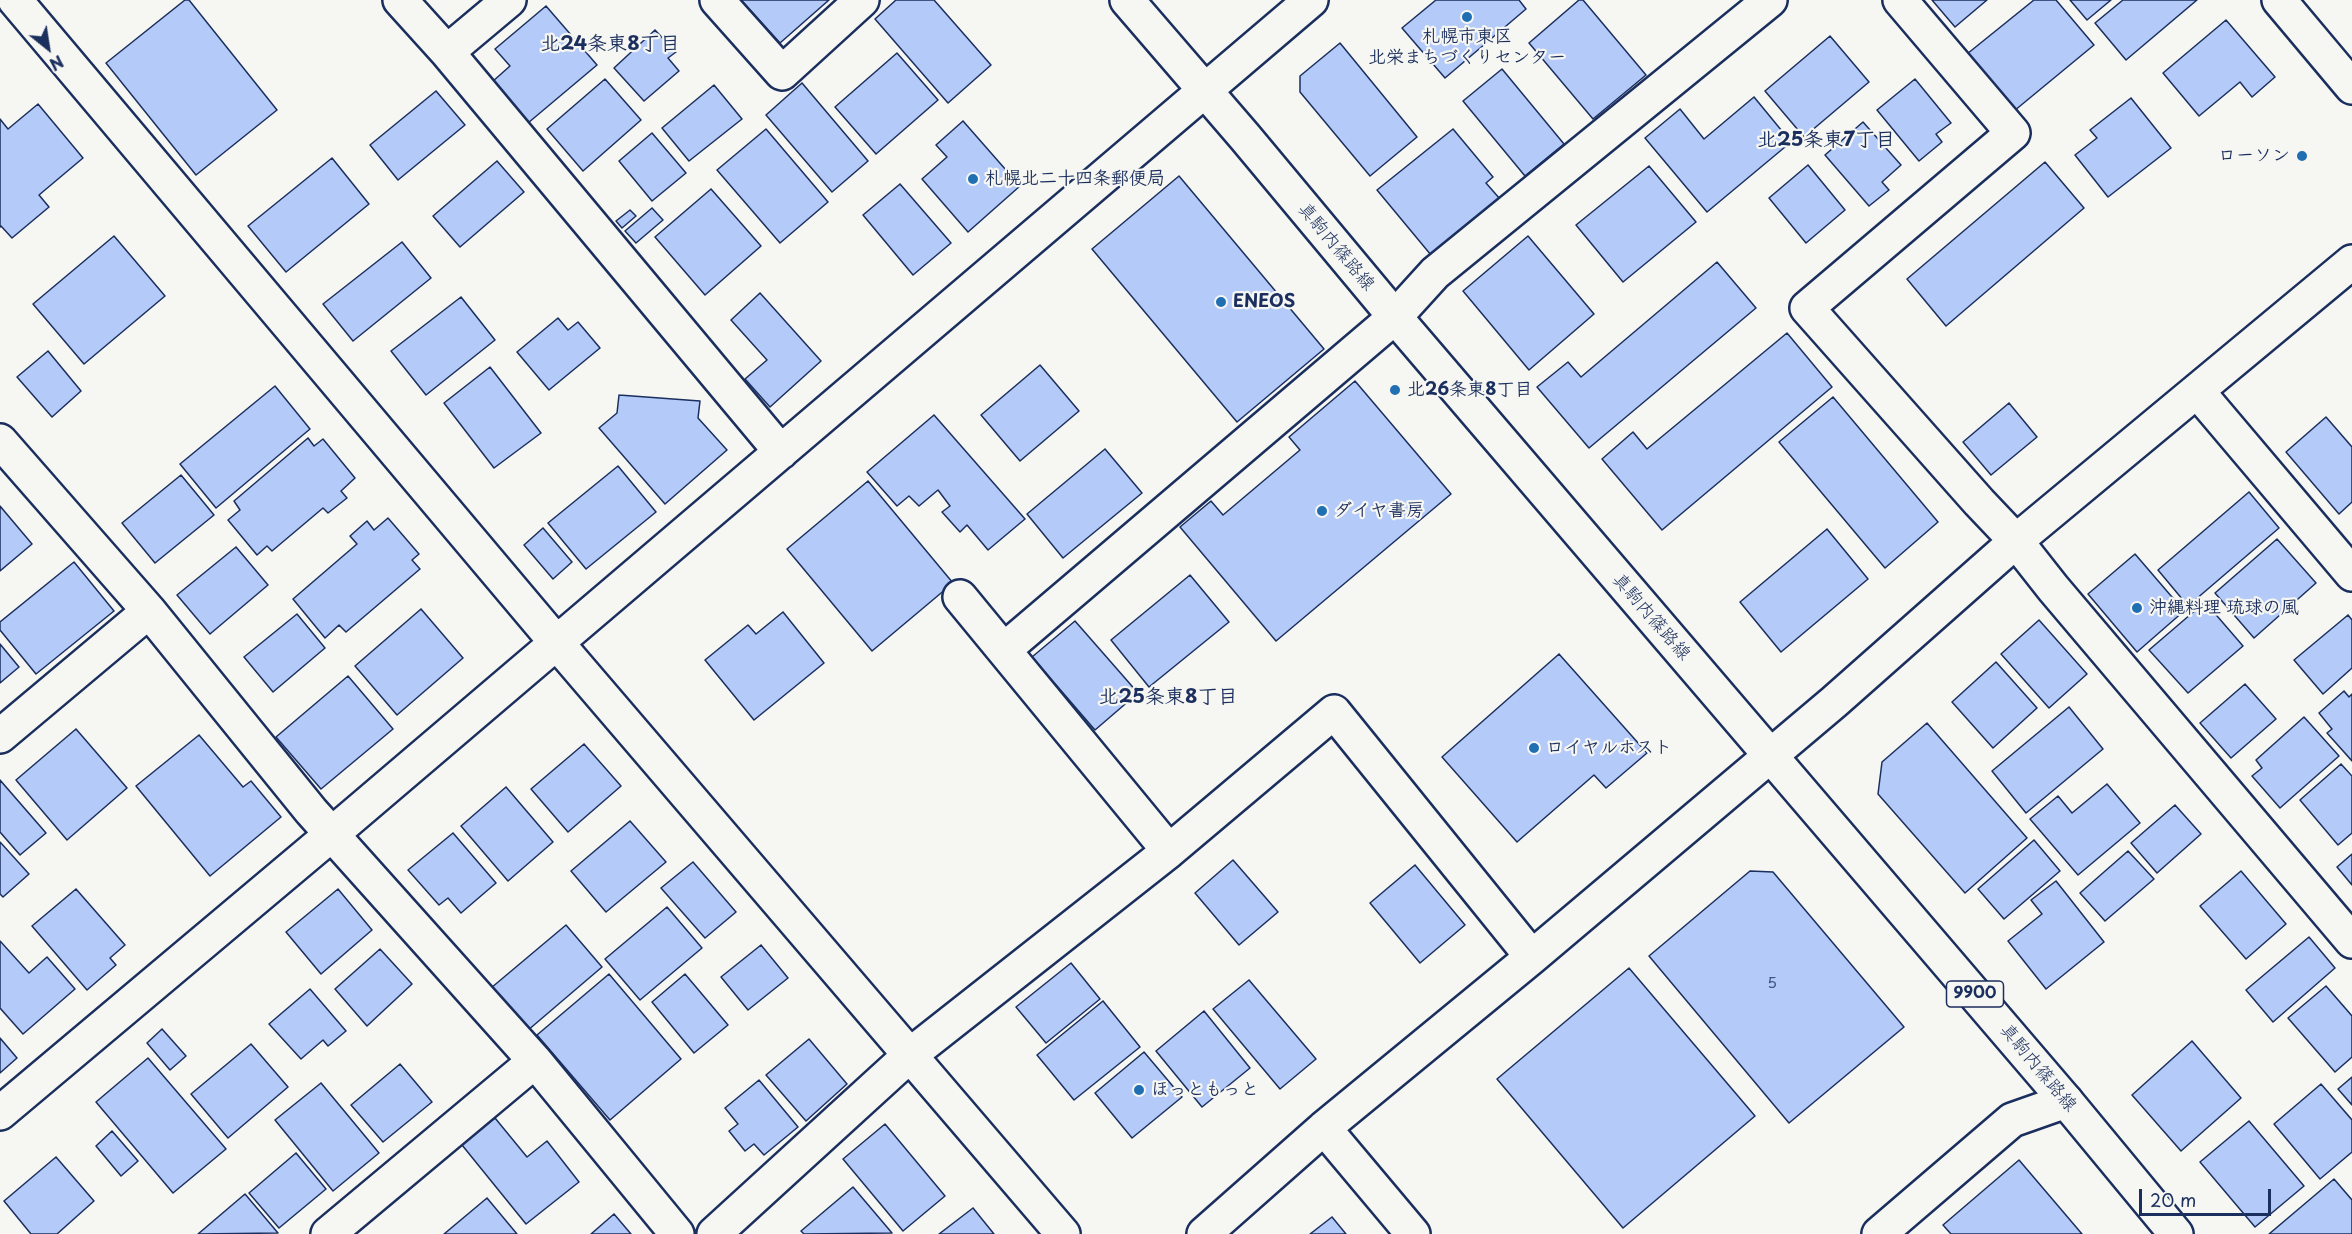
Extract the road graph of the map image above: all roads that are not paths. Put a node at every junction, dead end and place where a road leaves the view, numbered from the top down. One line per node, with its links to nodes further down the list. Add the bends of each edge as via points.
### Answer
1 (15, 0): 23 (street)
2 (400, 0): 11 (street)
3 (509, 0): 11 (street)
4 (717, 0): 5 (street, via 782,73)
5 (862, 0)
6 (1127, 0): 13 (street, 真駒内篠路線 / 9900)
7 (1311, 0): 13 (street)
8 (1770, 0): 15 (street, via 1435,273)
9 (1900, 0): 19 (street, via 2013,133 1807,308)
10 (2279, 0): 12 (street)
11 (447, 52): 18 (street)
12 (2352, 87)
13 (1205, 91): 15 (street, 真駒内篠路線 / 9900); 18 (street)
14 (2352, 262): 16 (street)
15 (1395, 317): 24 (street); 26 (street, 真駒内篠路線 / 9900)
16 (2198, 392): 19 (street); 20 (street)
17 (0, 441): 22 (street)
18 (781, 452): 23 (street)
19 (2016, 541): 26 (street); 29 (street)
20 (2352, 574)
21 (960, 597): 24 (street)
22 (149, 611): 25 (street); 27 (street)
23 (556, 642): 27 (street); 31 (street)
24 (1005, 649): 28 (street)
25 (0, 736)
26 (1771, 755): 30 (street); 33 (street, 真駒内篠路線 / 9900)
27 (332, 834): 32 (street); 34 (street)
28 (1169, 851): 30 (street, via 1334,712); 31 (street)
29 (2352, 941)
30 (1532, 957): 35 (street)
31 (910, 1055): 38 (street); 39 (street)
32 (535, 1061): 36 (street); 37 (street)
33 (2066, 1101): 42 (street, via 2012,1120); 43 (street, 真駒内篠路線 / 9900)
34 (0, 1113)
35 (1324, 1128): 40 (street); 41 (street)
36 (328, 1234)
37 (677, 1234)
38 (714, 1234)
39 (1062, 1234)
40 (1204, 1234)
41 (1413, 1234)
42 (1879, 1234)
43 (2176, 1234)

